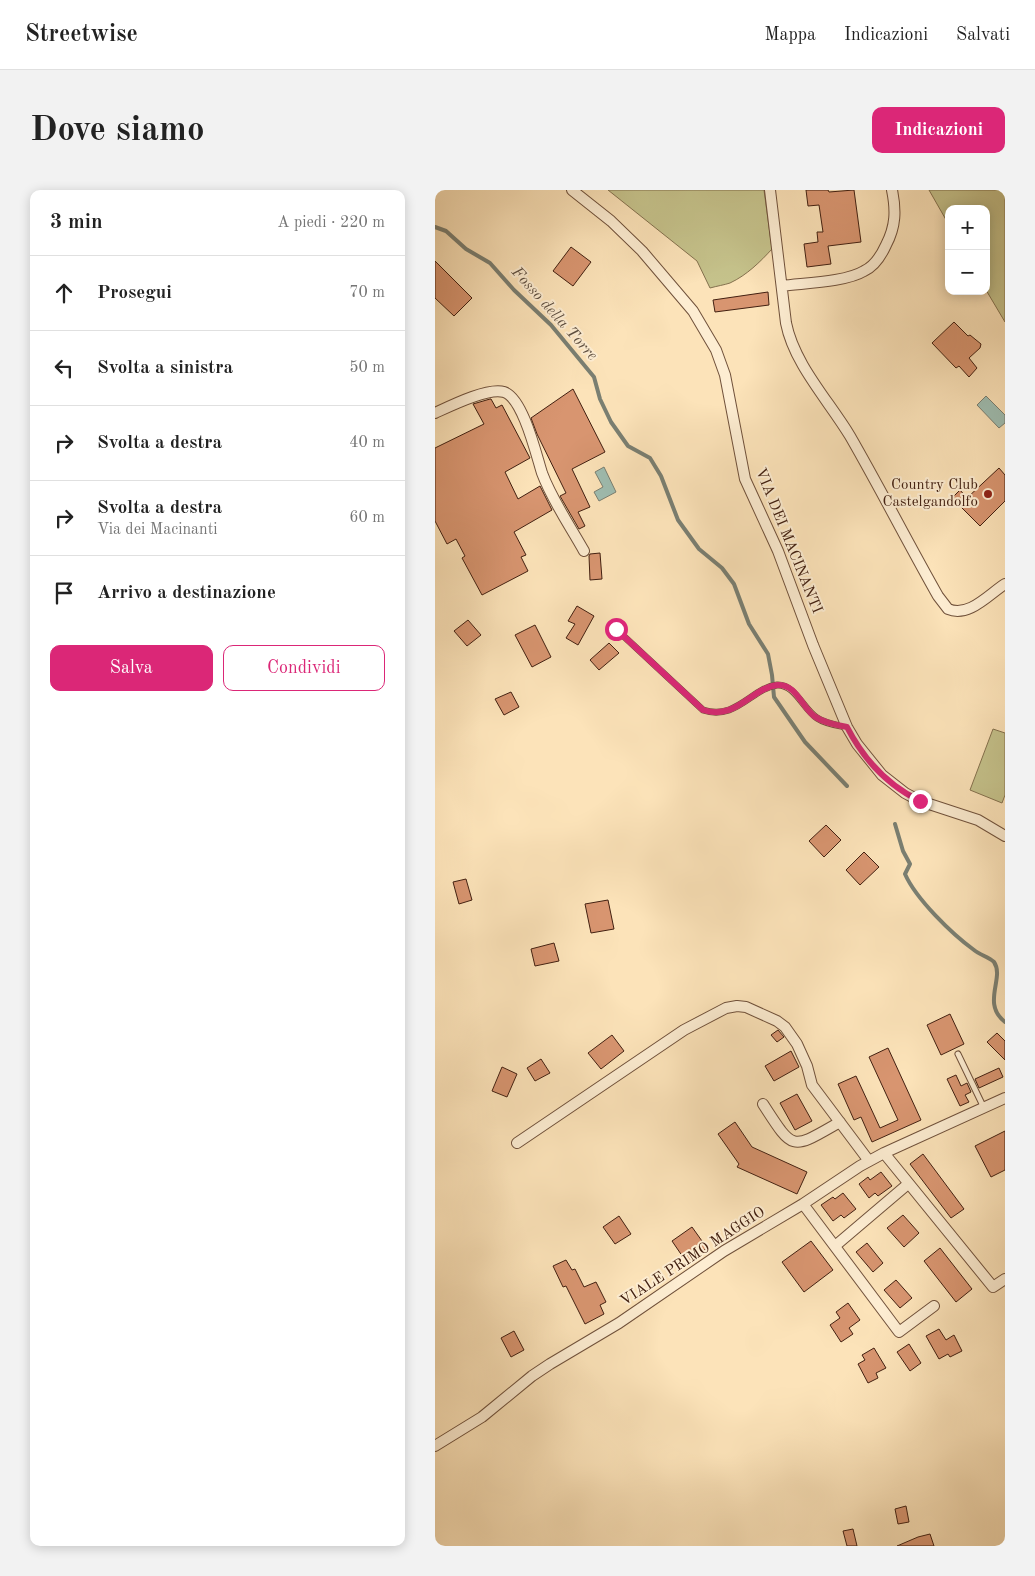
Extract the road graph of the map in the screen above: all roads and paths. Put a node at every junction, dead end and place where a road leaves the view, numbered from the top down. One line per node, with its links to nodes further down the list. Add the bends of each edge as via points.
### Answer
1 (571, 190): 9 (street, VIA DEI MACINANTI, via 611,221 642,251 689,307 717,350 725,374 745,479 778,551)
2 (770, 190): 4 (street)
3 (892, 190): 4 (street, via 894,227 875,263 849,277)
4 (782, 286): 7 (street, via 788,330 797,353 849,435 945,606 952,611 966,610)
5 (435, 413): 6 (street, via 490,392 505,392 514,398 545,480)
6 (584, 551)
7 (1005, 584)
8 (616, 629): 9 (lane, via 703,710 725,711 767,688 783,686 791,689 807,710 820,720)
9 (847, 727): 10 (street, VIA DEI MACINANTI, via 871,764 898,789 920,801 978,820)
10 (1005, 836)
11 (958, 1054): 14 (lane)
12 (1005, 1098): 14 (street, VIALE PRIMO MAGGIO)
13 (763, 1104): 15 (street, via 791,1141 807,1140)
14 (984, 1108): 17 (street, VIALE PRIMO MAGGIO)
15 (840, 1122): 16 (street, via 812,1085 797,1044 785,1027 746,1007 737,1006 726,1008 684,1030); 18 (street)
16 (517, 1143)
17 (884, 1153): 18 (street, VIALE PRIMO MAGGIO); 19 (street)
18 (869, 1161): 20 (street, VIALE PRIMO MAGGIO)
19 (908, 1184): 21 (street); 22 (street, via 993,1287)
20 (803, 1204): 21 (street); 24 (street, VIALE PRIMO MAGGIO, via 724,1251 619,1323 549,1364 482,1417)
21 (835, 1246): 23 (street, via 899,1332)
22 (1005, 1278)
23 (934, 1306)
24 (435, 1446)

